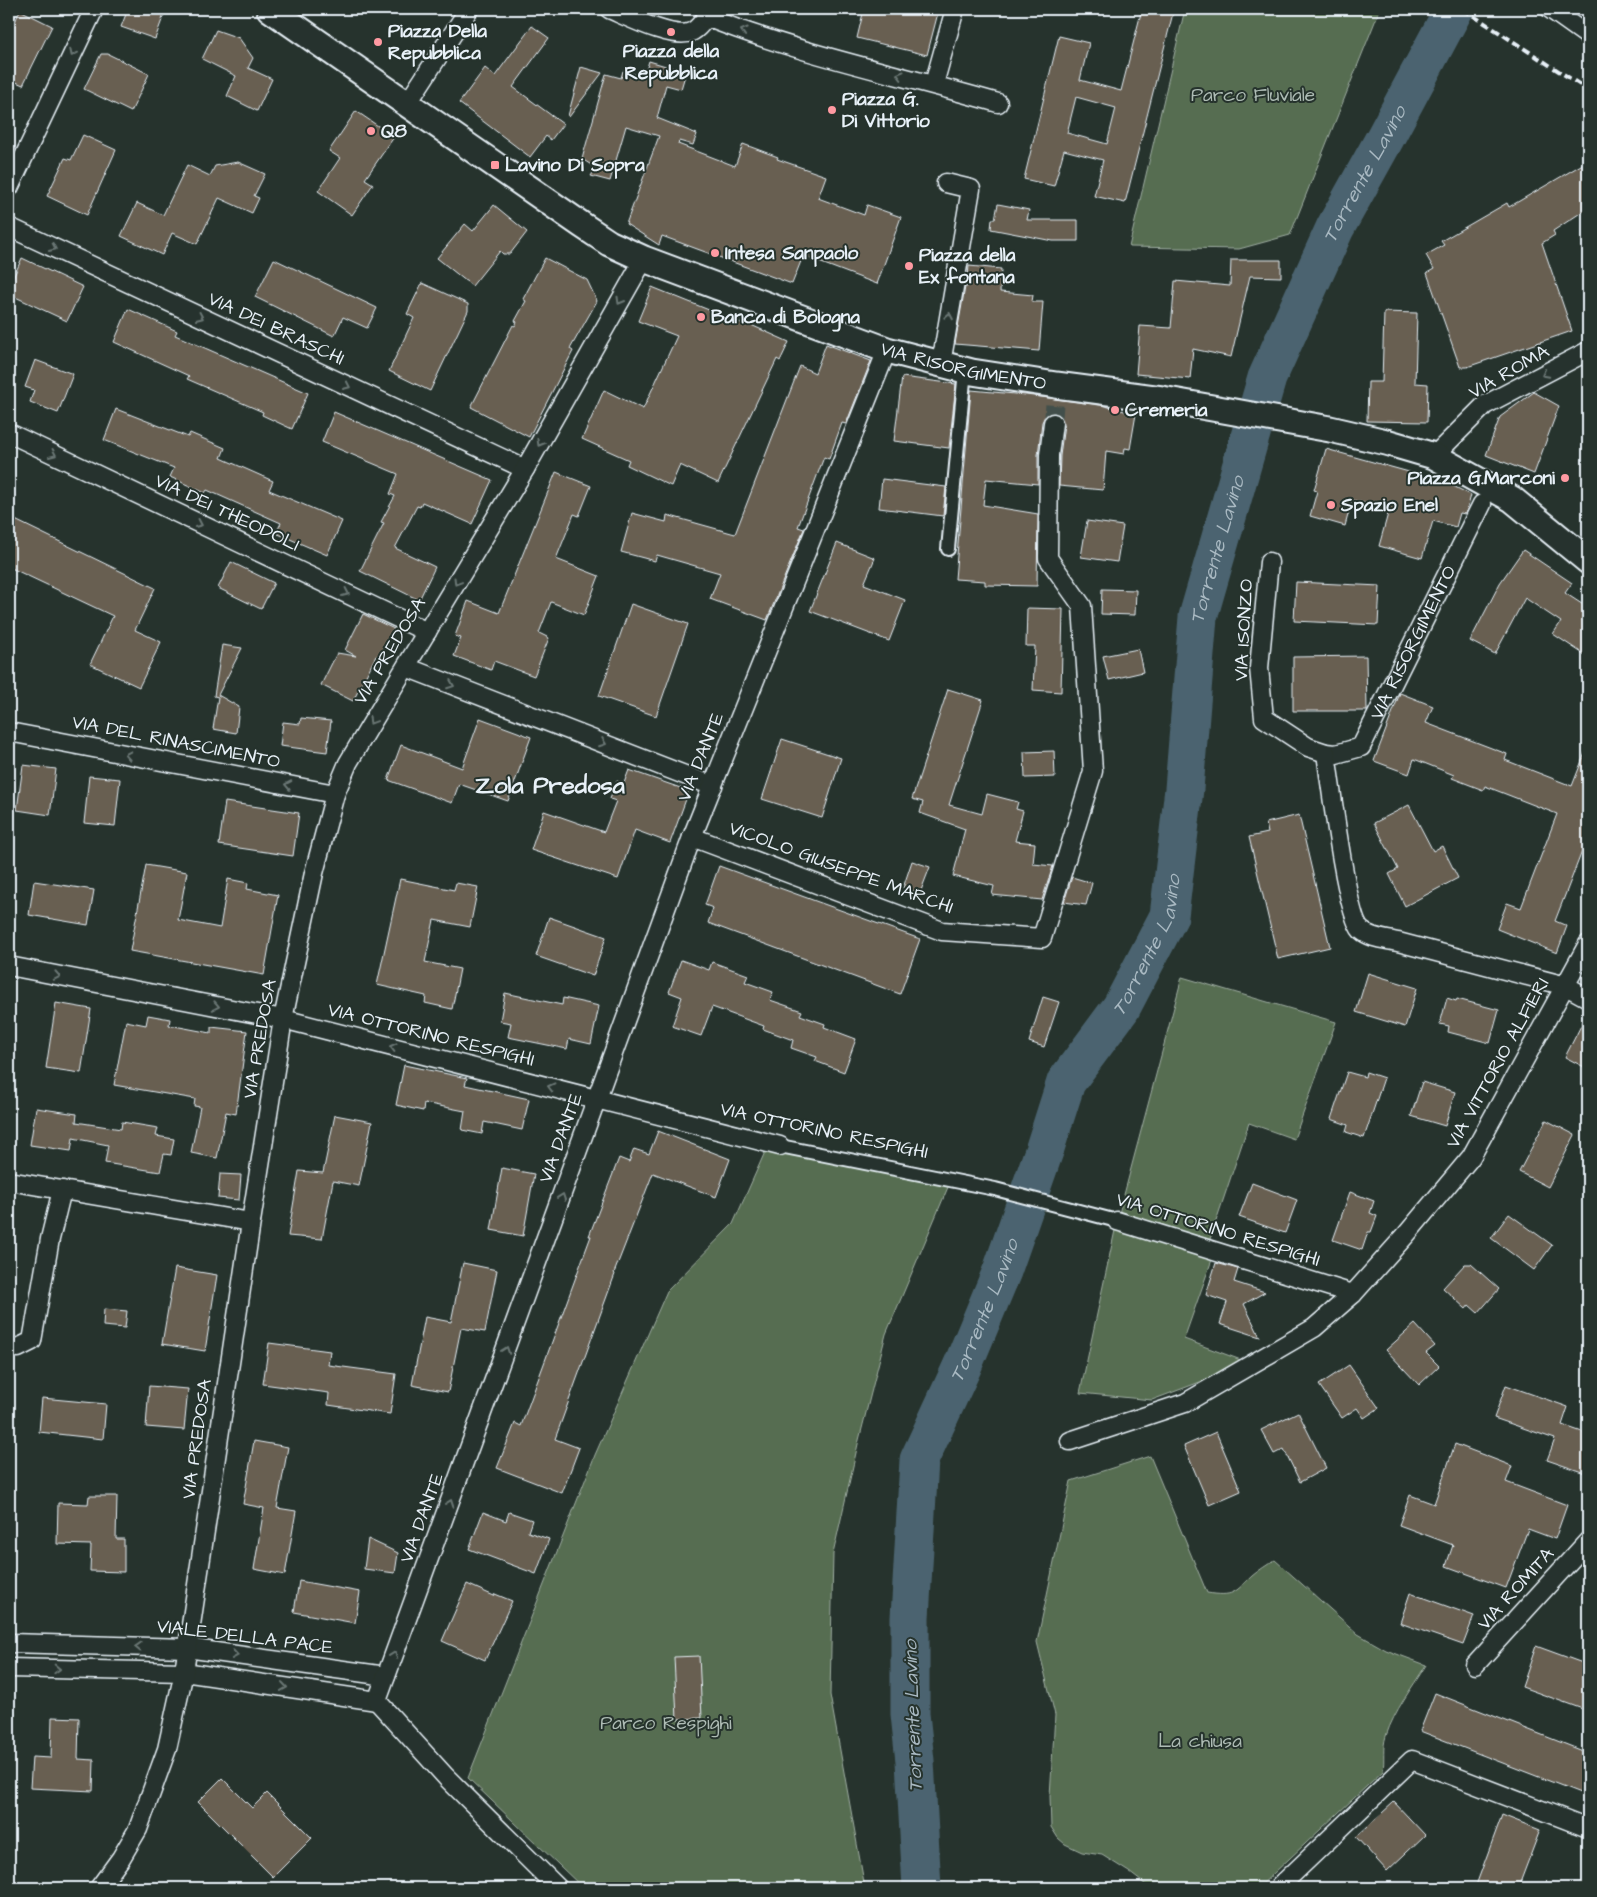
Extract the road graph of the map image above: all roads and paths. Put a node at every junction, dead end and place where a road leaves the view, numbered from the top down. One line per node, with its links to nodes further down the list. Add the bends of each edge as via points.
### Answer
1 (94, 9): 13 (street, one-way to 13)
2 (270, 9): 10 (main road, VIA RISORGIMENTO)
3 (469, 9): 10 (street)
4 (609, 9): 7 (street, via 658,30 680,34 691,32)
5 (954, 9): 9 (street)
6 (1550, 9): 8 (street)
7 (709, 13): 9 (street, one-way to 7, via 734,28)
8 (1588, 36)
9 (934, 84): 11 (street)
10 (408, 104): 15 (main road, VIA RISORGIMENTO, via 608,243)
11 (998, 104)
12 (946, 183): 18 (street, one-way to 12, via 971,189)
13 (9, 188)
14 (9, 227): 23 (street, VIA DEI BRASCHI, one-way to 23)
15 (644, 259): 16 (main road, VIA RISORGIMENTO); 23 (street, VIA PREDOSA, one-way to 23)
16 (887, 350): 18 (main road, VIA RISORGIMENTO); 32 (street, VIA DANTE)
17 (1588, 351): 22 (street, VIA ROMA, one-way to 22, via 1485,406)
18 (941, 364): 19 (main road, VIA RISORGIMENTO)
19 (965, 370): 22 (main road, VIA RISORGIMENTO, via 1056,392 1162,399 1330,429); 25 (street)
20 (1053, 423): 34 (street, VICOLO GIUSEPPE MARCHI, via 1049,455 1048,558 1082,606 1093,771 1042,938 942,931)
21 (9, 433): 28 (street, VIA DEI THEODOLI, one-way to 28)
22 (1434, 456): 26 (main road, VIA RISORGIMENTO, via 1512,499)
23 (525, 469): 28 (street, VIA PREDOSA, one-way to 28)
24 (1482, 504): 31 (street, VIA RISORGIMENTO, via 1362,747 1336,754)
25 (948, 549)
26 (1588, 561)
27 (1269, 562): 31 (street, VIA ISONZO, via 1259,668 1264,718 1308,747)
28 (427, 632): 29 (street, VIA PREDOSA)
29 (406, 667): 32 (street, one-way to 32); 33 (street, VIA PREDOSA, one-way to 33, via 348,763)
30 (9, 732): 33 (street, VIA DEL RINASCIMENTO, one-way to 30)
31 (1326, 753): 37 (street, via 1350,904 1360,929 1371,936)
32 (713, 786): 34 (street, VIA DANTE)
33 (335, 794): 39 (street, VIA PREDOSA, via 314,873)
34 (692, 837): 40 (street, VIA DANTE)
35 (1588, 944): 37 (street, VIA VITTORIO ALFIERI)
36 (9, 966): 39 (street, VIA OTTORINO RESPIGHI, one-way to 39)
37 (1566, 986): 38 (street); 46 (street, VIA VITTORIO ALFIERI, via 1471,1158)
38 (1588, 998)
39 (283, 1019): 40 (street, VIA OTTORINO RESPIGHI, one-way to 39); 45 (street, VIA PREDOSA)
40 (598, 1100): 41 (street, VIA OTTORINO RESPIGHI); 55 (street, VIA DANTE, one-way to 40)
41 (780, 1146): 44 (street, VIA OTTORINO RESPIGHI, via 995,1189)
42 (9, 1181): 43 (street)
43 (62, 1190): 45 (street); 47 (street, via 32,1341 18,1348)
44 (1117, 1221): 46 (street, VIA OTTORINO RESPIGHI)
45 (251, 1222): 51 (street, VIA PREDOSA)
46 (1353, 1294): 48 (street, VIA VITTORIO ALFIERI, via 1314,1328 1185,1403)
47 (9, 1346)
48 (1070, 1441)
49 (1588, 1541): 52 (street, VIA ROMITA)
50 (9, 1643): 51 (street, VIALE DELLA PACE, one-way to 50)
51 (187, 1648): 54 (street, VIA PREDOSA); 55 (street, VIALE DELLA PACE, one-way to 55)
52 (1475, 1665)
53 (9, 1668): 54 (street, one-way to 54)
54 (184, 1672): 56 (street, one-way to 56); 58 (street, VIA PREDOSA, via 167,1749 138,1828)
55 (386, 1676): 56 (street, VIA DANTE)
56 (377, 1701): 59 (street, via 446,1777)
57 (1588, 1828): 60 (street, via 1412,1760)
58 (99, 1888)
59 (558, 1888)
60 (1278, 1888)

